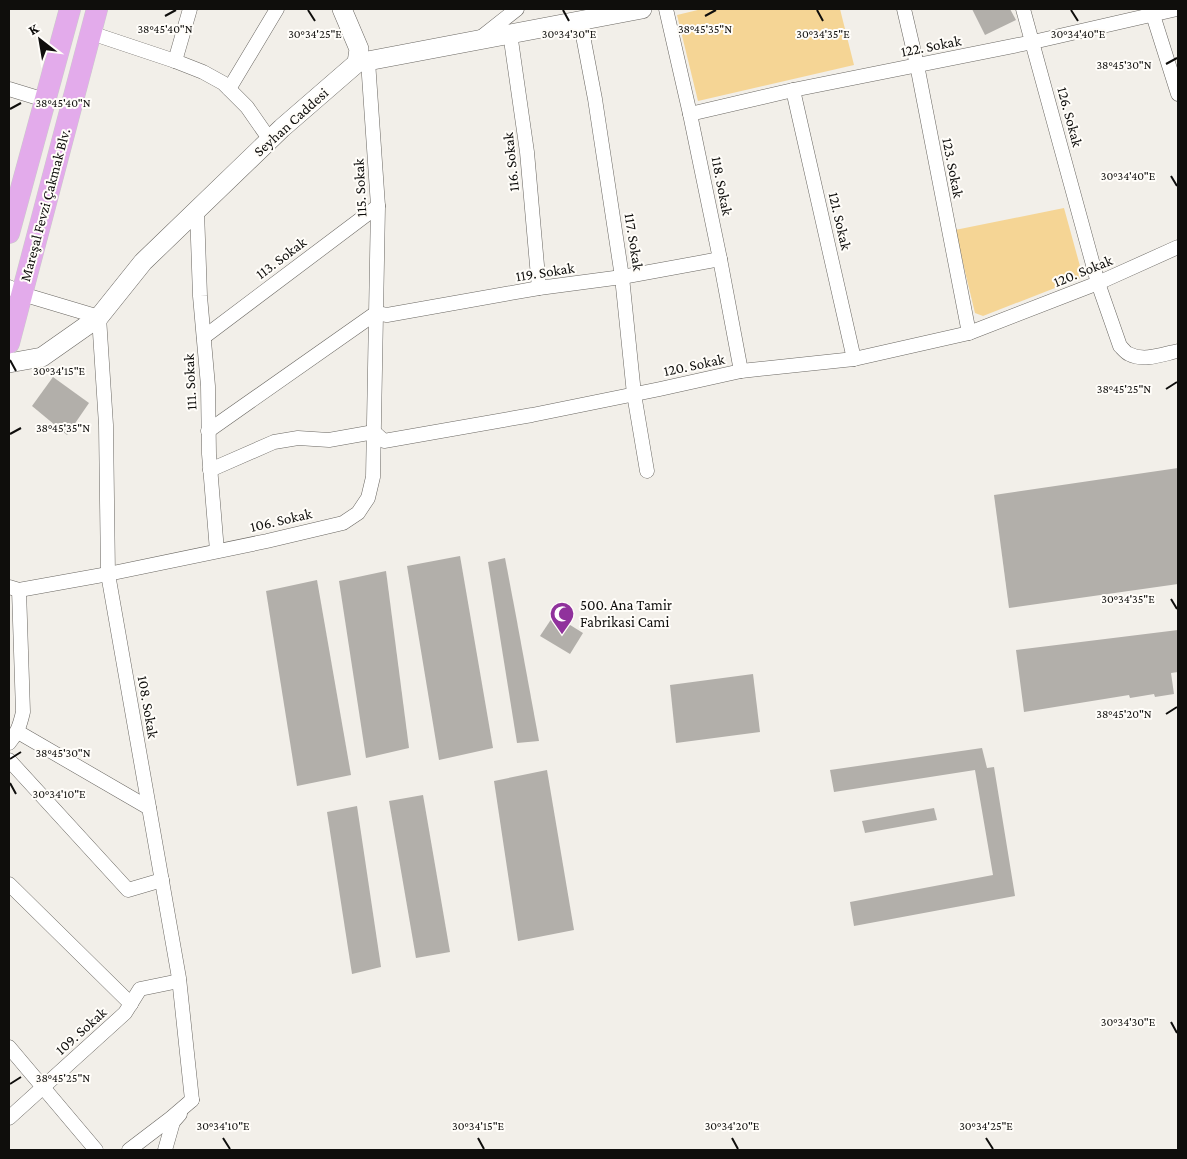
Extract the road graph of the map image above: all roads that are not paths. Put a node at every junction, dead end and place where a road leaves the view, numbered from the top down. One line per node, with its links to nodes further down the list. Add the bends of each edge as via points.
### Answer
1 (70, 9): 25 (main road, Mareşal Fevzi Çakmak Blv.)
2 (97, 9): 14 (main road, Mareşal Fevzi Çakmak Blv.)
3 (190, 9): 18 (street)
4 (277, 9): 22 (street)
5 (517, 9): 16 (street)
6 (642, 9): 13 (main road)
7 (666, 9): 26 (street, 118. Sokak)
8 (904, 9): 20 (street, 123. Sokak)
9 (1023, 9): 17 (street, 126. Sokak)
10 (1177, 9): 12 (street, 122. Sokak)
11 (346, 10): 19 (main road)
12 (1152, 15): 17 (street, 122. Sokak); 24 (street)
13 (580, 20): 15 (main road); 33 (street, 117. Sokak)
14 (91, 33): 18 (street); 36 (main road, Mareşal Fevzi Çakmak Blv.)
15 (510, 33): 16 (main road); 35 (street, 116. Sokak, via 527,152)
16 (478, 39): 19 (main road)
17 (1033, 42): 20 (street, 122. Sokak); 34 (street, 126. Sokak)
18 (175, 61): 22 (street, via 223,82)
19 (362, 62): 27 (main road, Seyhan Caddesi); 28 (street, 115. Sokak)
20 (917, 65): 23 (street, 122. Sokak); 39 (street, 123. Sokak)
21 (9, 88): 25 (street)
22 (229, 90): 27 (street, via 247,107)
23 (793, 90): 26 (street, 122. Sokak); 43 (street, 121. Sokak)
24 (1178, 94)
25 (45, 100): 30 (main road, Mareşal Fevzi Çakmak Blv.)
26 (690, 114): 32 (street, 118. Sokak)
27 (270, 140): 29 (main road, Seyhan Caddesi)
28 (378, 206): 37 (street, 115. Sokak); 40 (street, 113. Sokak)
29 (197, 211): 38 (main road, Seyhan Caddesi, via 144,262); 40 (street, 111. Sokak)
30 (9, 233)
31 (1178, 247): 34 (street, 120. Sokak)
32 (720, 259): 33 (street, 119. Sokak); 45 (street, 118. Sokak)
33 (622, 277): 35 (street, 119. Sokak); 46 (street, 117. Sokak)
34 (1098, 283): 39 (street, 120. Sokak); 42 (street, 126. Sokak, via 1120,346 1128,354 1151,357)
35 (539, 288): 37 (street, 119. Sokak, via 387,315)
36 (15, 291): 38 (street); 41 (main road, Mareşal Fevzi Çakmak Blv.)
37 (376, 313): 47 (street); 48 (street, 106. Sokak)
38 (99, 317): 44 (main road, Seyhan Caddesi, via 42,357); 52 (street, 108. Sokak, via 106,425)
39 (969, 333): 43 (street, 120. Sokak)
40 (204, 337): 47 (street, 111. Sokak)
41 (9, 343)
42 (1178, 351)
43 (854, 359): 45 (street, 120. Sokak)
44 (9, 363)
45 (741, 371): 46 (street, 120. Sokak)
46 (634, 394): 48 (street, 120. Sokak, via 384,441); 50 (street, 117. Sokak)
47 (208, 431): 49 (street, 111. Sokak)
48 (374, 432): 49 (street, 120. Sokak, via 329,440 298,438 274,442); 51 (street, 106. Sokak, via 373,477 368,498 358,513 343,523)
49 (210, 470): 51 (street, 111. Sokak)
50 (647, 471)
51 (217, 551): 52 (street, 106. Sokak)
52 (108, 574): 53 (street, 106. Sokak); 57 (street, 108. Sokak)
53 (14, 588): 54 (street, via 23,712)
54 (18, 732): 55 (street); 57 (street)
55 (9, 743)
56 (9, 760): 58 (street, via 128,890)
57 (149, 808): 58 (street, 108. Sokak)
58 (162, 880): 60 (street, 108. Sokak)
59 (9, 884): 61 (street)
60 (179, 981): 61 (street, 109. Sokak, via 140,989); 64 (street, 108. Sokak)
61 (131, 1004): 63 (street, 109. Sokak)
62 (9, 1047): 63 (street)
63 (43, 1088): 65 (street, 109. Sokak); 66 (street)
64 (192, 1100): 67 (street); 68 (street, via 173,1122)
65 (9, 1118)
66 (96, 1150)
67 (129, 1150)
68 (165, 1150)

